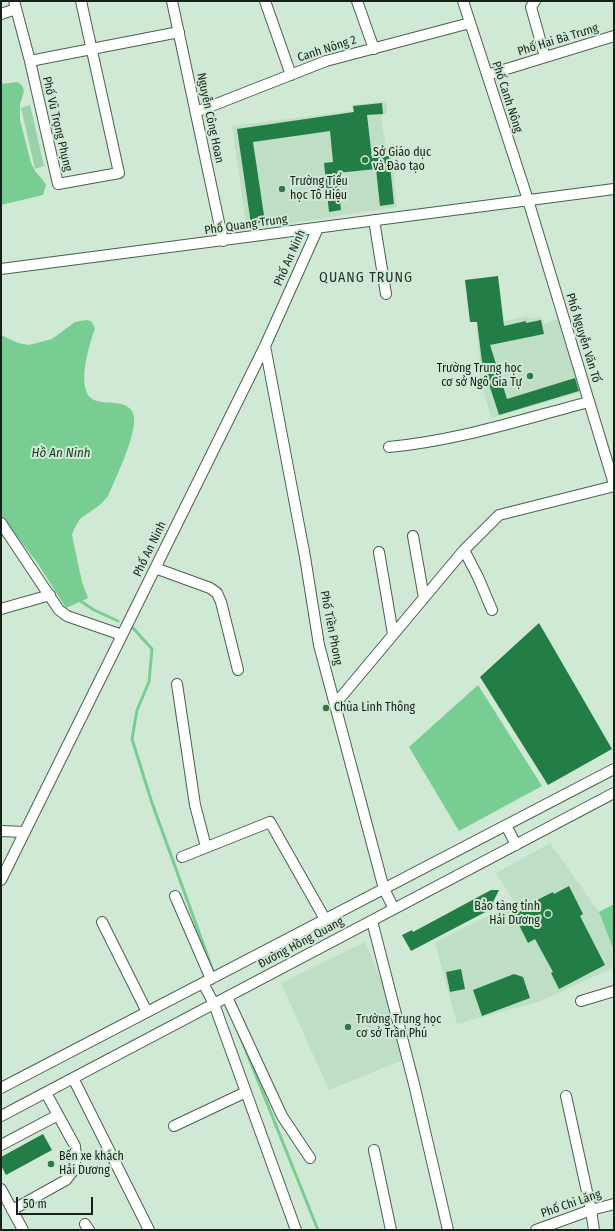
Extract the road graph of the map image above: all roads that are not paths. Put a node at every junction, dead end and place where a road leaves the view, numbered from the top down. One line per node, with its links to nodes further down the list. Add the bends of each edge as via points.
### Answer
1 (81, 1): 13 (street, Phố Vũ Trọng Phụng)
2 (172, 1): 10 (street, Nguyễn Công Hoan)
3 (265, 1): 16 (street)
4 (357, 1): 12 (street)
5 (463, 1): 9 (street, Phố Canh Nông)
6 (535, 1): 14 (street, via 531,7)
7 (15, 5): 8 (street); 15 (street, Phố Vũ Trọng Phụng)
8 (1, 14)
9 (470, 23): 12 (street, Canh Nông 2); 17 (street, Phố Canh Nông)
10 (178, 32): 13 (street); 18 (street, Nguyễn Công Hoan)
11 (614, 36): 14 (street, Phố Hai Bà Trưng)
12 (374, 48): 16 (street, Canh Nông 2, via 326,61)
13 (92, 49): 15 (street); 15 (street, Phố Vũ Trọng Phụng, via 119,172 96,177 58,184)
14 (545, 57): 17 (street, Phố Hai Bà Trưng)
15 (30, 61)
16 (291, 75): 18 (street, Canh Nông 2)
17 (487, 75): 20 (street, Phố Canh Nông)
18 (196, 112): 23 (street, Nguyễn Công Hoan)
19 (614, 189): 20 (street, Phố Quang Trung)
20 (528, 200): 21 (street, Phố Quang Trung); 27 (street, Phố Nguyễn Văn Tố)
21 (374, 220): 22 (street, Phố Quang Trung); 25 (street)
22 (318, 228): 23 (street, Phố Quang Trung); 26 (street, Phố An Ninh)
23 (222, 241): 24 (street, Phố Quang Trung)
24 (1, 269)
25 (386, 294)
26 (265, 346): 34 (street, Phố An Ninh); 43 (street, Phố Tiền Phong, via 319,645)
27 (589, 402): 28 (street, via 438,441); 29 (street, Phố Nguyễn Văn Tố)
28 (389, 447)
29 (614, 485): 32 (street, via 498,515)
30 (1, 523): 35 (street)
31 (412, 536): 36 (street)
32 (464, 550): 36 (street); 38 (street)
33 (379, 552): 39 (street)
34 (155, 568): 40 (street, Phố An Ninh); 41 (street, via 210,588 217,593)
35 (50, 596): 37 (street); 40 (street, via 59,610 67,616)
36 (424, 598): 39 (street)
37 (1, 609)
38 (492, 610)
39 (393, 634): 43 (street)
40 (122, 635): 48 (street, Phố An Ninh)
41 (238, 670)
42 (177, 684): 50 (street, via 195,805)
43 (336, 703): 53 (street, Phố Tiền Phong)
44 (614, 769): 46 (street, Đường Hồng Quang)
45 (614, 794): 49 (street, Đường Hồng Quang)
46 (506, 825): 49 (street); 53 (street, Đường Hồng Quang)
47 (1, 831): 48 (street)
48 (25, 832): 52 (street, Phố An Ninh)
49 (516, 845): 55 (street, Đường Hồng Quang)
50 (206, 847): 51 (street); 56 (street, via 270,822)
51 (182, 857)
52 (1, 880)
53 (384, 889): 55 (street, Phố Tiền Phong); 56 (street, Đường Hồng Quang)
54 (176, 896): 59 (street)
55 (394, 909): 57 (street, Đường Hồng Quang)
56 (325, 919): 59 (street, Đường Hồng Quang)
57 (372, 921): 61 (street, Đường Hồng Quang); 84 (street)
58 (102, 922): 64 (street)
59 (207, 981): 63 (street); 64 (street, Đường Hồng Quang)
60 (614, 991): 62 (street)
61 (227, 997): 63 (street, Đường Hồng Quang); 75 (street, via 282,1116)
62 (581, 1001)
63 (214, 1004): 65 (street, Đường Hồng Quang); 68 (street)
64 (147, 1012): 66 (street, Đường Hồng Quang)
65 (73, 1078): 67 (street, Đường Hồng Quang); 81 (street)
66 (1, 1088)
67 (46, 1092): 70 (street); 71 (street, Đường Hồng Quang)
68 (246, 1092): 72 (street); 82 (street)
69 (566, 1096): 79 (street)
70 (58, 1115): 73 (street); 78 (street, via 75,1146 73,1171 66,1180)
71 (1, 1116)
72 (174, 1126)
73 (1, 1145)
74 (374, 1150): 83 (street)
75 (310, 1158)
76 (1, 1189): 78 (street)
77 (614, 1204): 79 (street, Phố Chi Lăng)
78 (12, 1210): 80 (street)
79 (591, 1210): 85 (street, Phố Chi Lăng); 86 (street)
80 (23, 1230)
81 (149, 1230)
82 (296, 1230)
83 (391, 1230)
84 (448, 1230)
85 (536, 1230)
86 (594, 1230)

